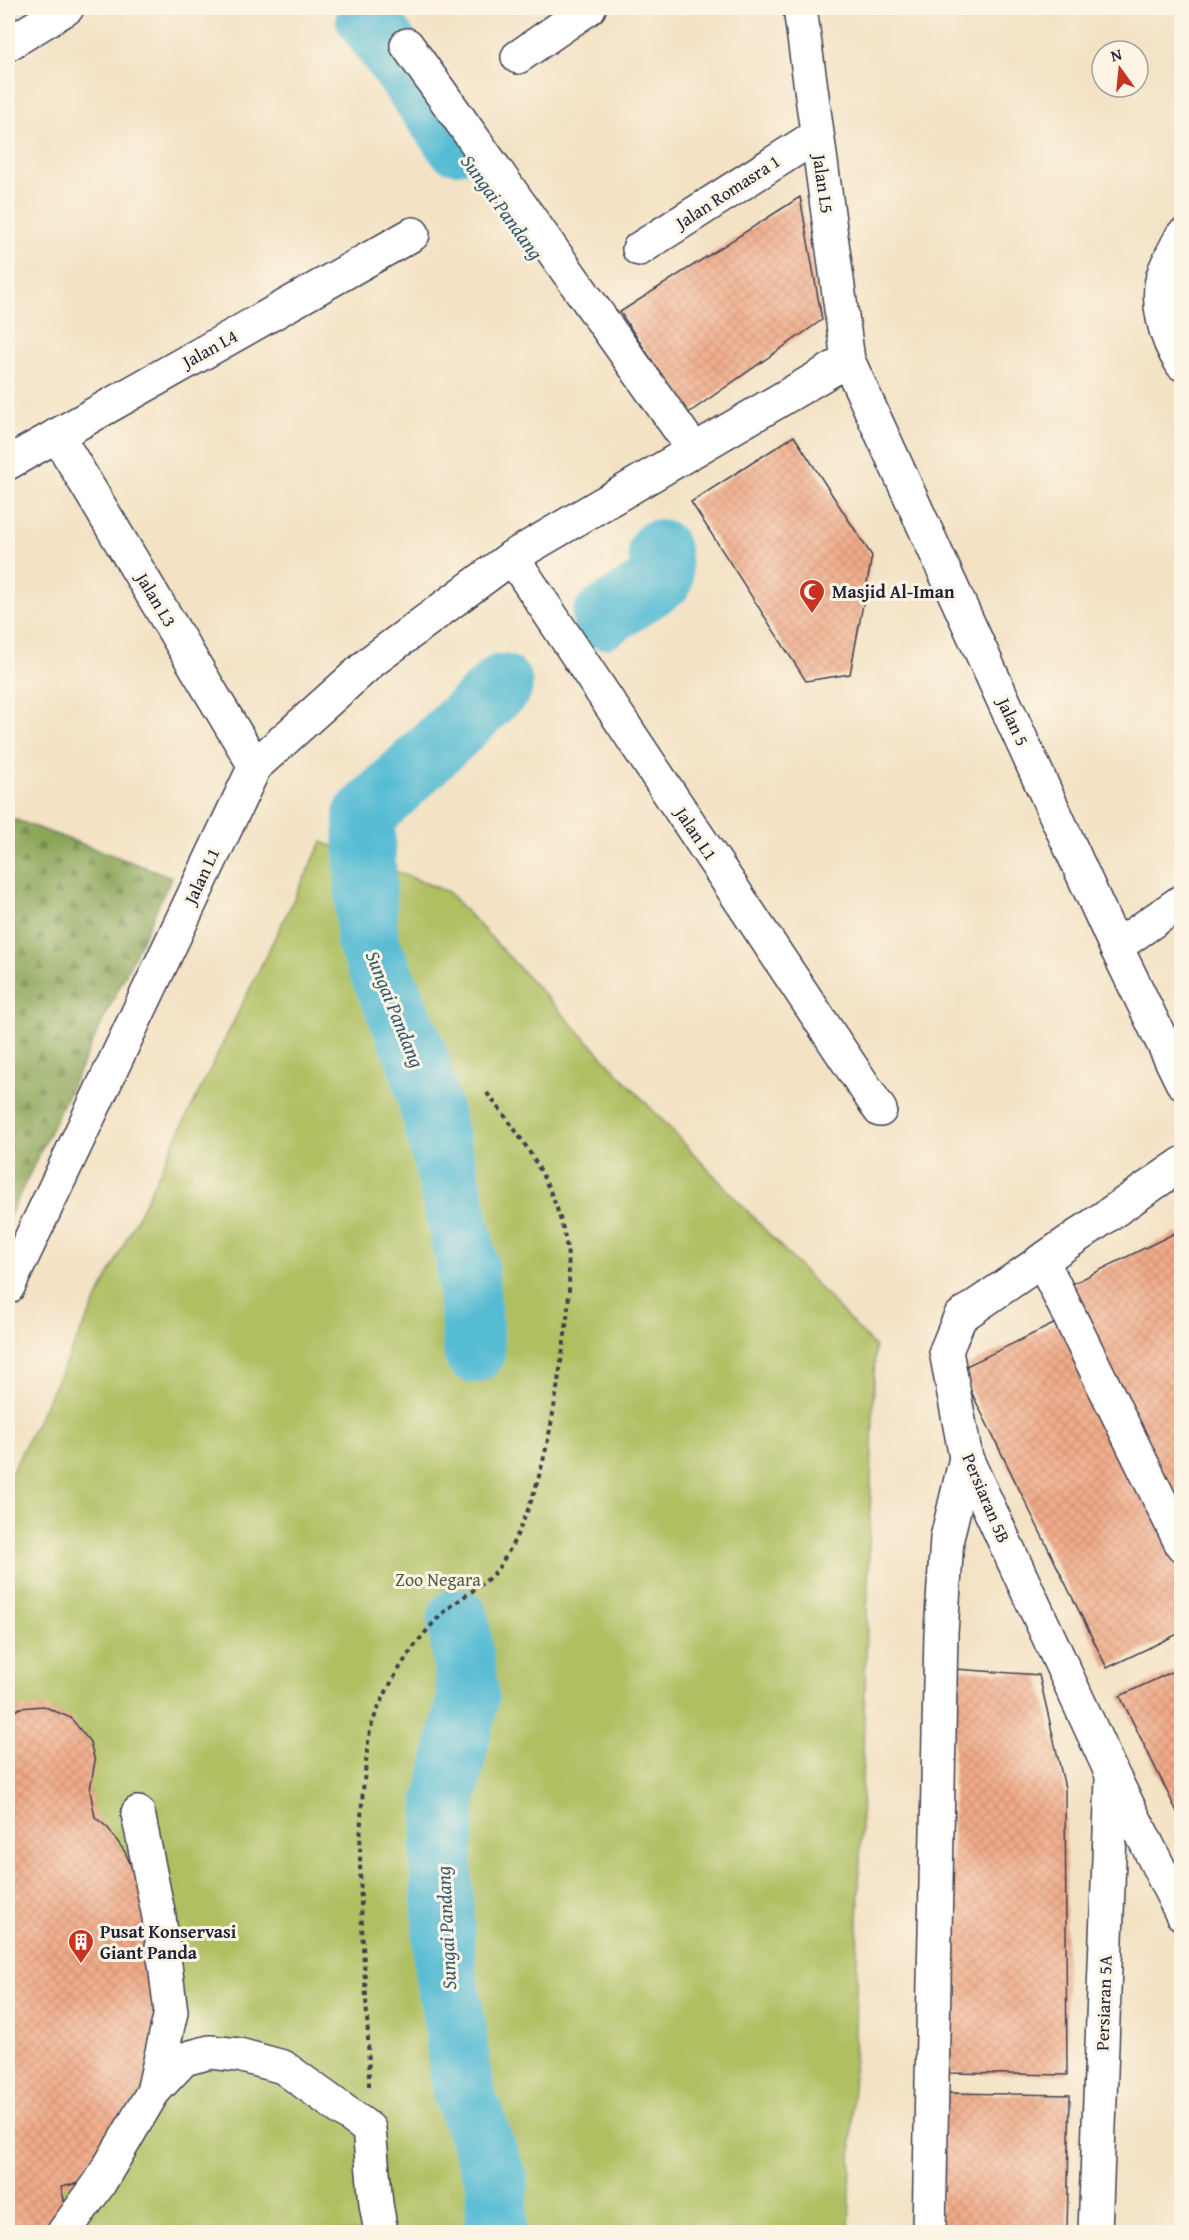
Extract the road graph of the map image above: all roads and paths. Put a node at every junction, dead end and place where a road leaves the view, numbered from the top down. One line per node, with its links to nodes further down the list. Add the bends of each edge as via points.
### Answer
1 (67, 8): 4 (street)
2 (589, 8): 6 (street)
3 (800, 8): 7 (street, Jalan L5)
4 (8, 44)
5 (407, 45): 14 (street)
6 (518, 57)
7 (816, 136): 10 (street, Jalan Romasra 1); 11 (street, Jalan L5)
8 (413, 234): 13 (street, Jalan L4)
9 (1182, 236): 12 (street, via 1164,272 1161,311 1174,352)
10 (639, 249)
11 (848, 360): 14 (street, Jalan L1); 19 (street, Jalan 5)
12 (1182, 364)
13 (57, 435): 15 (street, Jalan L4); 17 (street, Jalan L3)
14 (694, 450): 16 (street, Jalan L1)
15 (8, 463)
16 (512, 557): 17 (street, Jalan L1, via 372,661); 22 (street, Jalan L1)
17 (255, 766): 25 (street, Jalan L1)
18 (1182, 901): 19 (street)
19 (1116, 947): 20 (street, Jalan 5)
20 (1182, 1082)
21 (486, 1092): 32 (path, via 530,1149 557,1210 566,1243 569,1280 565,1334 545,1458 523,1522 497,1570 447,1610 404,1658 371,1726 360,1810)
22 (880, 1110)
23 (1180, 1168): 24 (street, Persiaran 5B)
24 (1042, 1260): 26 (street, Persiaran 5B, via 960,1317 946,1351); 27 (street)
25 (8, 1287)
26 (966, 1458): 28 (street, Persiaran 5B); 35 (street, via 947,1538 941,1633)
27 (1182, 1545)
28 (1112, 1774): 30 (street, Persiaran 5B); 36 (street, Persiaran 5A)
29 (138, 1813): 31 (street, via 159,1917 171,2012)
30 (1182, 1914)
31 (153, 2092): 32 (street, via 184,2059 210,2052 239,2055 283,2067); 33 (street, via 99,2184)
32 (369, 2128): 34 (street)
33 (64, 2232)
34 (381, 2232)
35 (929, 2232)
36 (1095, 2232)

